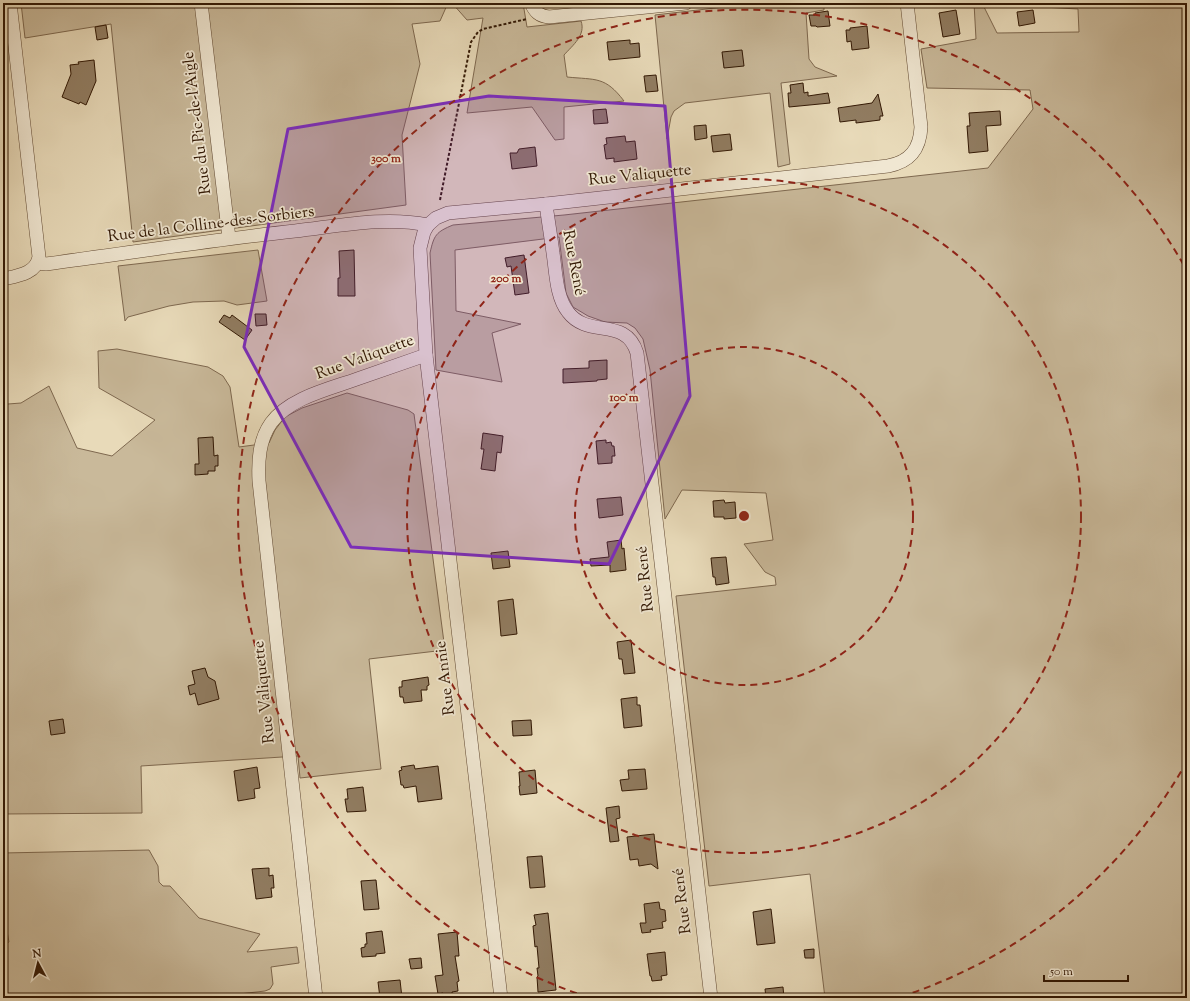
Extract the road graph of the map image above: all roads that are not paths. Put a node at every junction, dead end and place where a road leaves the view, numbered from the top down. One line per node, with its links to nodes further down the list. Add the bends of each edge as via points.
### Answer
1 (10, 3): 9 (street, via 39,250)
2 (201, 3): 8 (street, Rue du Pic-de-l'Aigle)
3 (686, 3): 5 (street, via 549,17 540,15)
4 (907, 3): 6 (street, Rue Valiquette, via 921,135 916,149 898,164)
5 (533, 7)
6 (546, 204): 7 (street, Rue Valiquette, via 448,213); 14 (street, Rue René, via 557,282 565,308 573,318 584,325 616,330 628,336 638,353)
7 (428, 225): 8 (street, Rue de la Colline-des-Sorbiers, via 376,222); 11 (street, Rue Valiquette, via 420,248)
8 (229, 238): 9 (street, Rue de la Colline-des-Sorbiers, via 46,264)
9 (38, 263): 10 (street, via 24,274)
10 (3, 279)
11 (426, 355): 12 (street, Rue Valiquette, via 318,392 291,406 271,423 263,438 259,456 259,481); 13 (street, Rue Annie)
12 (316, 998)
13 (501, 998)
14 (711, 998)

